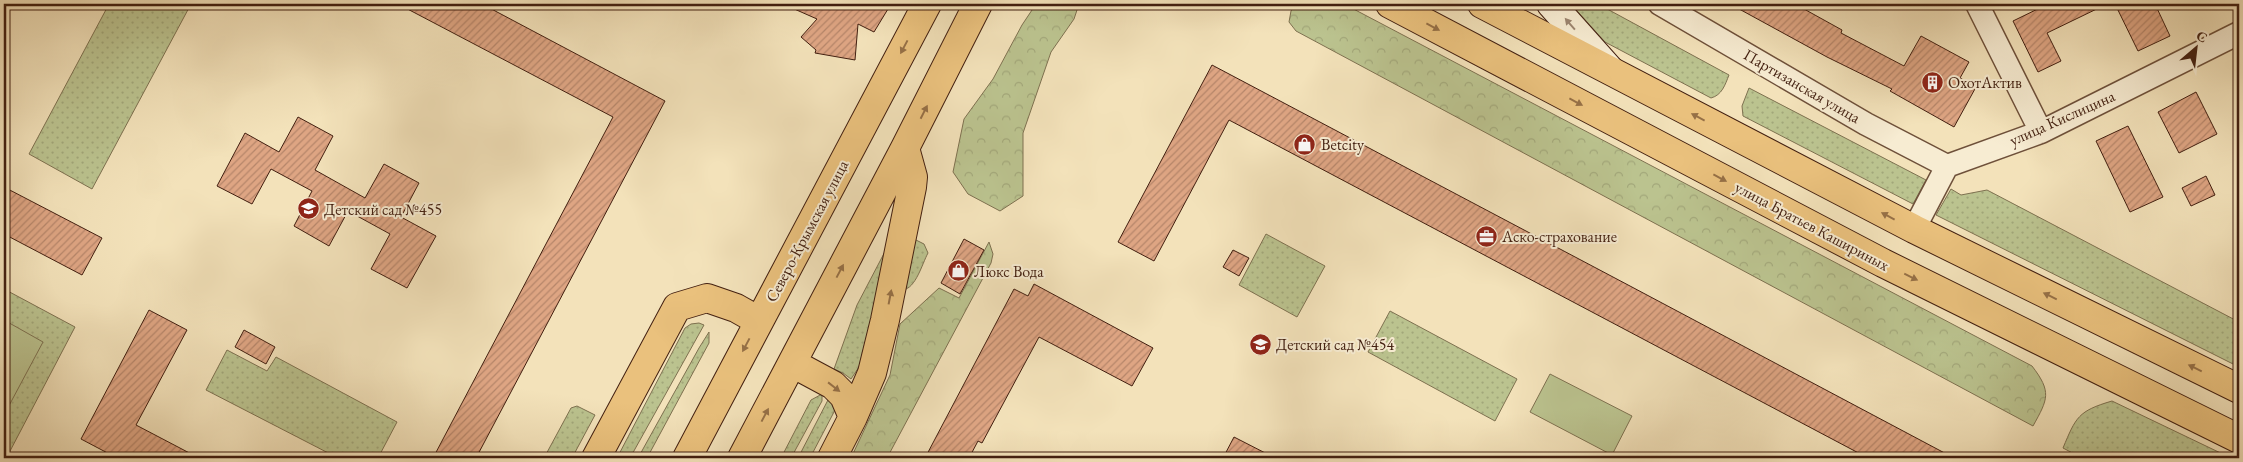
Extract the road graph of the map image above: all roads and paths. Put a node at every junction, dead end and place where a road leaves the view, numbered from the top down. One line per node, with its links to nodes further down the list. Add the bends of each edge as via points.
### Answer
1 (927, 4): 14 (main road, Северо-Крымская улица, one-way to 14)
2 (978, 4): 11 (main road, one-way to 2)
3 (1390, 4): 18 (main road, улица Братьев Кашириных, one-way to 18, via 1883,263)
4 (1482, 4): 9 (main road)
5 (1551, 4): 9 (main road, one-way to 5)
6 (1660, 4): 12 (street, Партизанская улица, via 1866,124)
7 (1978, 4): 10 (street)
8 (2239, 33): 10 (street, улица Кислицина)
9 (1611, 71): 13 (main road, one-way to 9)
10 (2040, 132): 12 (street, улица Кислицина)
11 (905, 148): 15 (main road, one-way to 11); 17 (main road, one-way to 11, via 872,373 912,187 913,177)
12 (1947, 166): 13 (street)
13 (1914, 230): 16 (main road, one-way to 13)
14 (759, 321): 19 (main road, via 736,308 707,298 677,307); 20 (main road, Северо-Крымская улица, one-way to 20)
15 (792, 363): 17 (main road, one-way to 17, via 833,385 844,396); 21 (main road, one-way to 15)
16 (2239, 389)
17 (853, 417): 22 (main road)
18 (2239, 439)
19 (596, 458)
20 (687, 458)
21 (742, 458)
22 (832, 458)

